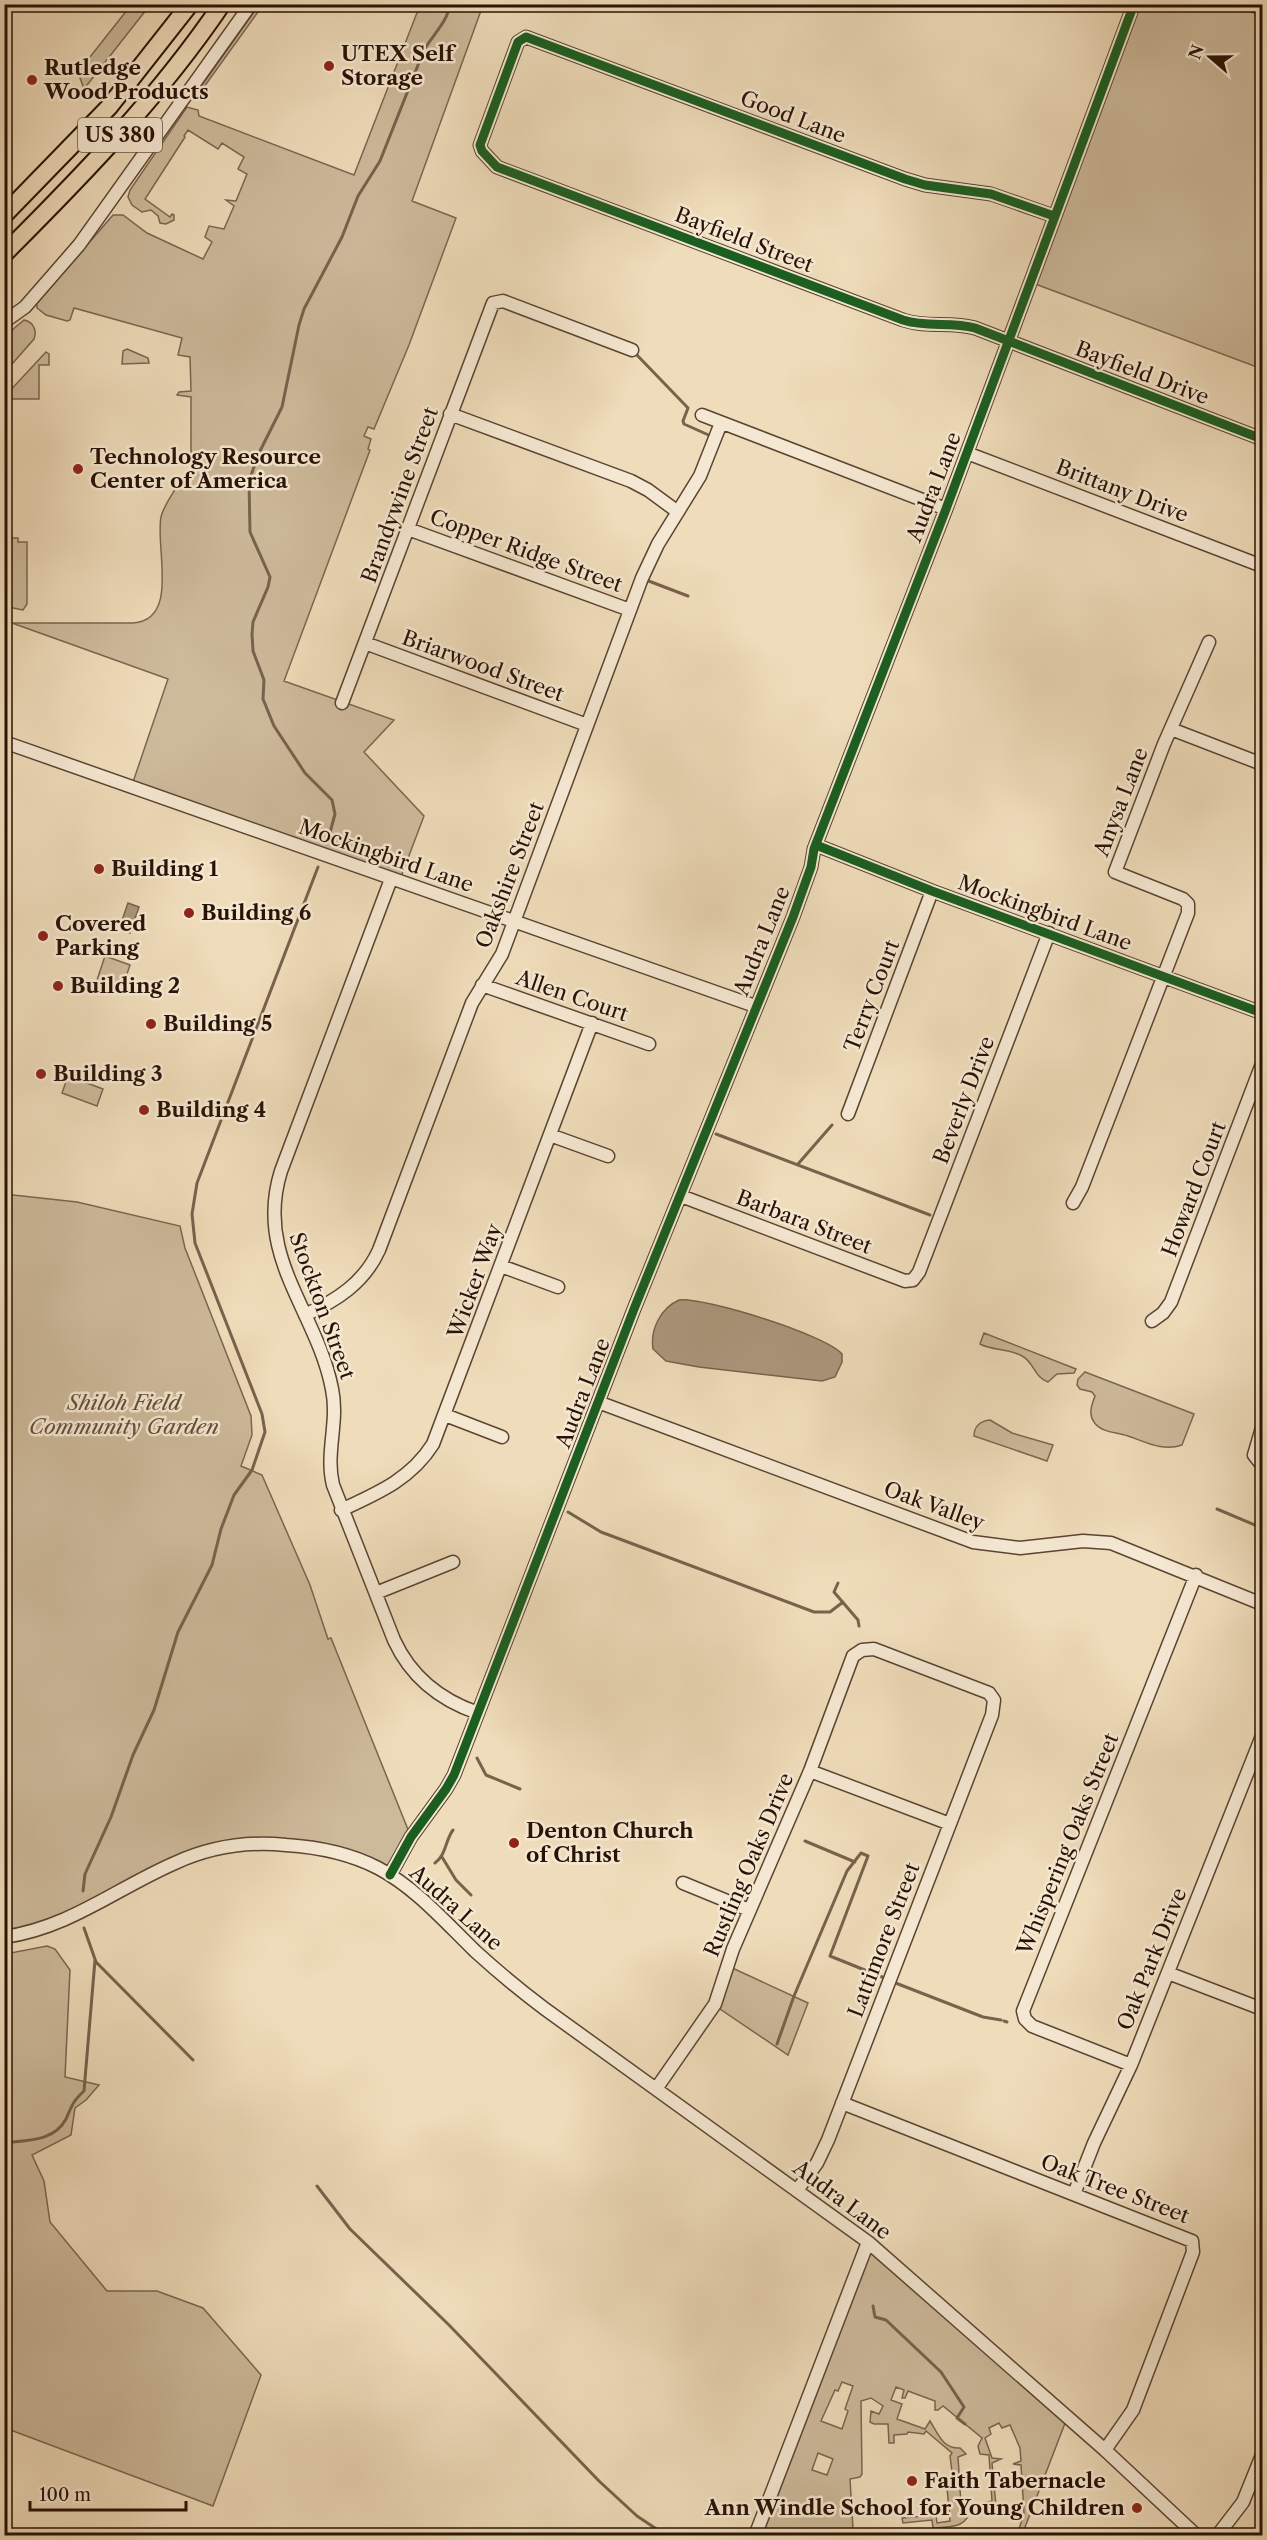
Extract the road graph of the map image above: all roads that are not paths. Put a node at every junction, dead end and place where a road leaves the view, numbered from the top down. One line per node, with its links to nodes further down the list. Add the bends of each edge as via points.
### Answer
1 (190, 4): 6 (main road, US 380, via 109,108)
2 (222, 4): 8 (main road, US 380, via 139,115)
3 (251, 4): 9 (street, via 84,239 25,308)
4 (1134, 4): 7 (street, Audra Lane)
5 (524, 37): 7 (street, Good Lane, via 905,179 991,194); 10 (street, Bayfield Street, via 518,42 480,145 496,167 903,320 963,325)
6 (4, 215)
7 (1054, 216): 10 (street, Audra Lane)
8 (4, 254)
9 (4, 322)
10 (1008, 341): 15 (street, Bayfield Drive); 16 (street, Audra Lane)
11 (632, 350): 12 (street, Brandywine Street, via 503,301 495,302)
12 (450, 414): 18 (street, via 631,481); 19 (street, Brandywine Street)
13 (702, 415): 14 (street, Audra Lane)
14 (721, 423): 17 (street, Audra Lane); 18 (street, Oakshire Street, via 700,476)
15 (1263, 439)
16 (967, 453): 17 (street, Audra Lane); 20 (street, Brittany Drive)
17 (946, 509): 29 (street, Audra Lane)
18 (678, 512): 21 (street, Oakshire Street, via 652,556)
19 (408, 529): 21 (street, Copper Ridge Street); 23 (street, Brandywine Street)
20 (1263, 566)
21 (630, 610): 25 (street, Oakshire Street)
22 (1209, 642): 26 (street, Anysa Lane)
23 (365, 643): 24 (street, Brandywine Street); 25 (street, Briarwood Street)
24 (342, 703)
25 (587, 725): 32 (street, Oakshire Street)
26 (1171, 729): 28 (street); 34 (street, Anysa Lane, via 1114,872 1180,897 1188,904 1187,917)
27 (4, 742): 30 (street, Mockingbird Lane)
28 (1263, 764)
29 (816, 845): 31 (street, Mockingbird Lane); 36 (street, Audra Lane, via 793,917)
30 (391, 879): 32 (street, Mockingbird Lane); 49 (street, Stockton Street, via 276,1191 273,1219 278,1248)
31 (932, 891): 33 (street, Mockingbird Lane); 41 (street, Terry Court)
32 (514, 921): 35 (street, Oakshire Street, via 499,959); 36 (street, Mockingbird Lane)
33 (1049, 933): 34 (street, Mockingbird Lane); 47 (street, Beverly Drive)
34 (1165, 975): 37 (street, Mockingbird Lane); 45 (street, Anysa Lane)
35 (482, 985): 38 (street, Allen Court); 49 (street, Oakshire Street, via 468,1011 377,1255 342,1295)
36 (755, 1006): 44 (street, Audra Lane)
37 (1263, 1013)
38 (592, 1023): 39 (street, Allen Court); 42 (street, Wicker Way)
39 (649, 1044)
40 (1263, 1064): 50 (street, Howard Court, via 1171,1302)
41 (848, 1114)
42 (550, 1135): 43 (street); 46 (street, Wicker Way)
43 (608, 1156)
44 (681, 1196): 47 (street, Barbara Street, via 905,1281); 51 (street, Audra Lane)
45 (1073, 1203)
46 (501, 1266): 48 (street); 52 (street, Wicker Way)
47 (913, 1280)
48 (558, 1287)
49 (305, 1315): 56 (street, Stockton Street, via 332,1387 334,1415 329,1468)
50 (1152, 1321)
51 (598, 1402): 58 (street, Oak Valley, via 973,1542 1032,1548 1101,1541); 62 (street, Audra Lane)
52 (445, 1415): 54 (street); 56 (street, Wicker Way, via 433,1444 412,1471 381,1492)
53 (1263, 1428): 55 (street, via 1254,1451)
54 (502, 1437)
55 (1259, 1462)
56 (341, 1510): 59 (street, Stockton Street)
57 (453, 1562): 59 (street)
58 (1196, 1575): 60 (street, Oak Valley); 72 (street, Whispering Oaks Street, via 1023,2011 1032,2026)
59 (376, 1593): 62 (street, Stockton Street, via 398,1649 416,1675 446,1698)
60 (1263, 1604)
61 (994, 1700): 64 (street, Rustling Oaks Drive, via 984,1691 874,1649 862,1650 851,1661); 65 (street, Lattimore Street, via 992,1715)
62 (478, 1713): 66 (street, Audra Lane, via 450,1783 411,1837)
63 (1263, 1736): 70 (street, Oak Park Drive)
64 (810, 1771): 65 (street); 68 (street, Rustling Oaks Drive)
65 (950, 1824): 74 (street, Lattimore Street)
66 (390, 1875): 69 (street, via 318,1848 241,1845 189,1857 74,1917); 73 (street, Audra Lane, via 522,1992)
67 (683, 1883): 68 (street)
68 (749, 1910): 73 (street, Rustling Oaks Drive, via 715,2004)
69 (4, 1937)
70 (1168, 1973): 71 (street); 72 (street, Oak Park Drive)
71 (1263, 2009)
72 (1131, 2065): 76 (street, Oak Park Drive)
73 (657, 2089): 75 (street, Audra Lane)
74 (842, 2103): 75 (street, Lattimore Street, via 821,2156); 76 (street, Oak Tree Street)
75 (798, 2189): 77 (street, Audra Lane)
76 (1074, 2194): 78 (street, Oak Tree Street, via 1189,2238 1194,2246 1133,2410)
77 (868, 2242): 78 (street, Audra Lane); 80 (street)
78 (1105, 2450): 81 (street, Audra Lane)
79 (1263, 2455): 82 (street, via 1243,2502)
80 (755, 2535)
81 (1197, 2535)
82 (1217, 2535)

